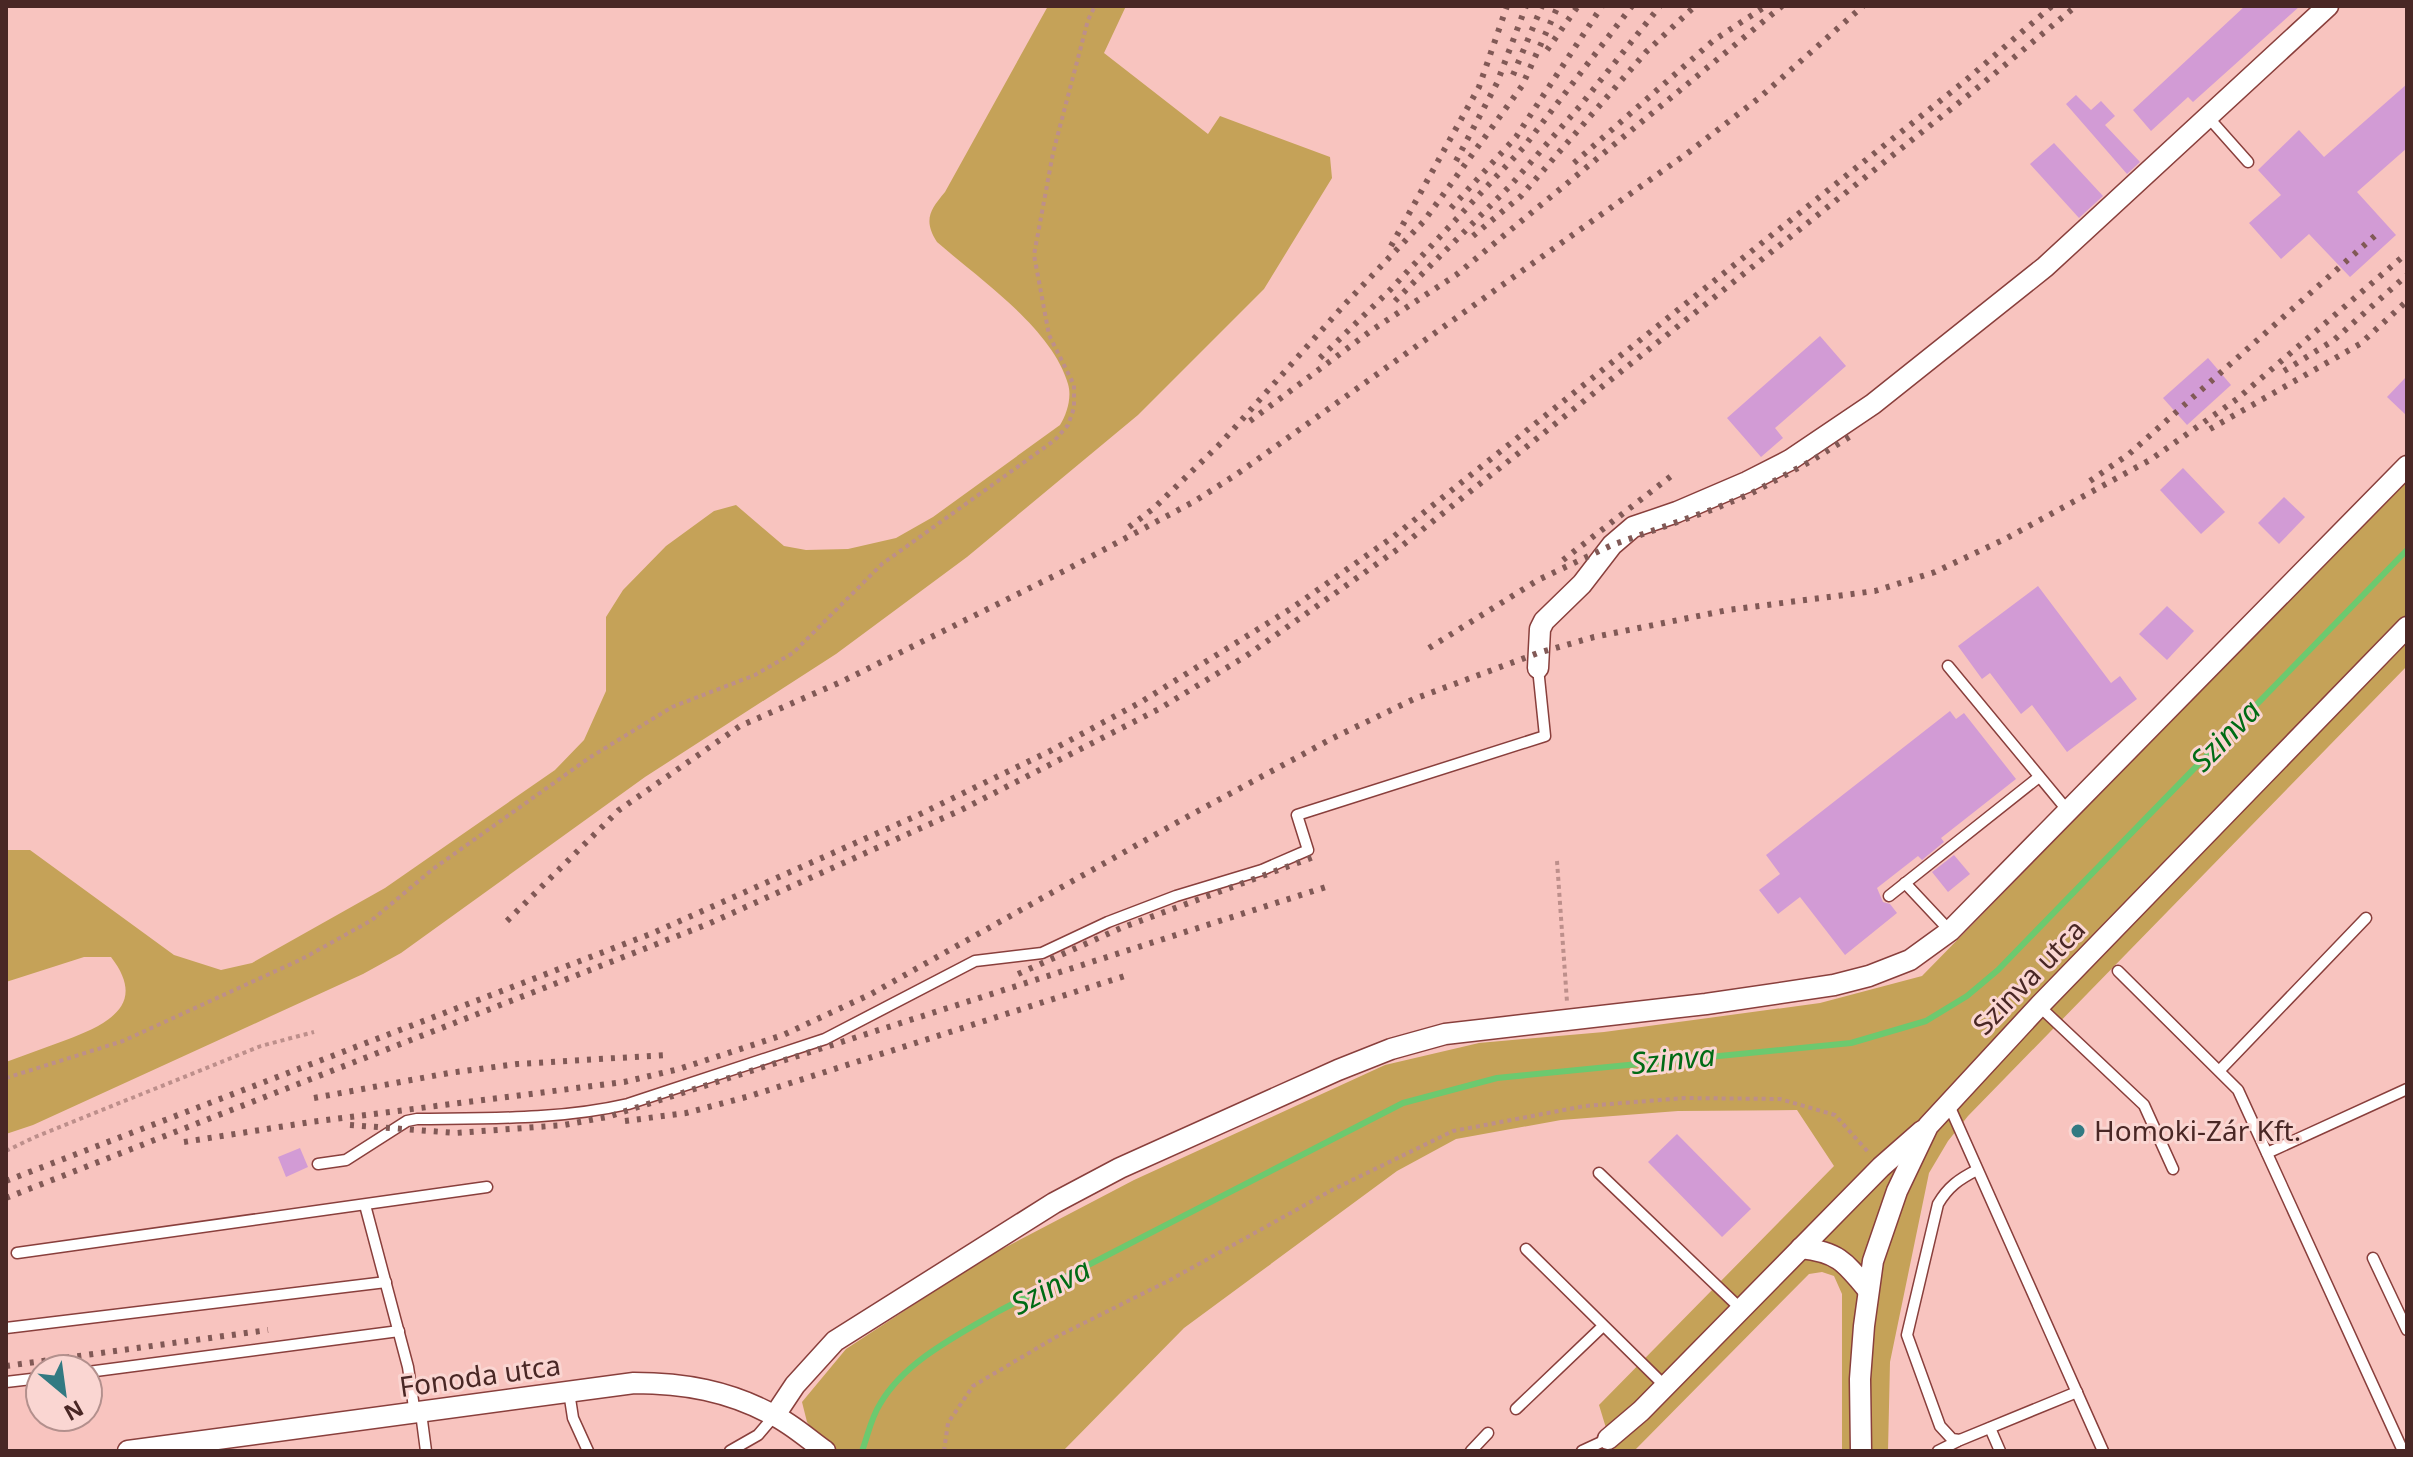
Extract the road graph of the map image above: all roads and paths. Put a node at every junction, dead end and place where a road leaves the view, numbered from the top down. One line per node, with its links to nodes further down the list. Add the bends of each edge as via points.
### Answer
1 (1095, 6): 21 (path, via 1053,153 1034,255 1049,335 1074,385 1074,408 1055,440 882,564 793,653 755,675 672,707 589,758 433,869 372,920 302,959 123,1041)
2 (2328, 6): 3 (street)
3 (2208, 117): 4 (lane); 8 (street, via 2045,267 1873,404 1790,460 1623,534 1544,621)
4 (2248, 162)
5 (2407, 466): 10 (street)
6 (2407, 627): 17 (street, Szinva utca)
7 (1948, 666): 9 (lane)
8 (1538, 668): 27 (lane, via 1545,736 1297,815 1308,850 1262,870 1176,896 1042,953 975,961 825,1039 628,1104 534,1117 417,1119 346,1160)
9 (2039, 777): 10 (lane); 12 (lane)
10 (2068, 811): 15 (street)
11 (1557, 861): 18 (path)
12 (1905, 883): 13 (lane); 15 (lane)
13 (1889, 896)
14 (2366, 918): 20 (lane)
15 (1947, 933): 18 (street, via 1910,960 1834,985)
16 (2118, 971): 20 (lane)
17 (2039, 1006): 23 (street, Szinva utca); 29 (lane, via 2144,1105)
18 (1568, 1020): 51 (street, via 1445,1034 1391,1049 1120,1168 1054,1203 835,1341)
19 (314, 1032): 25 (path, via 261,1046)
20 (2220, 1070): 26 (lane, via 2238,1090)
21 (6, 1078)
22 (2407, 1089): 26 (lane)
23 (1948, 1103): 24 (street, Szinva utca); 30 (lane)
24 (1928, 1126): 28 (street); 39 (street, Szinva utca, via 1897,1191)
25 (6, 1151)
26 (2267, 1153): 69 (lane)
27 (318, 1164)
28 (1881, 1167): 34 (street); 62 (path, via 1835,1115 1780,1099 1685,1098 1585,1106 1453,1131 1332,1190 973,1386 948,1423)
29 (2173, 1169)
30 (1977, 1170): 48 (lane); 55 (lane, via 1955,1182 1938,1204 1907,1335 1940,1426)
31 (1599, 1173): 40 (lane)
32 (487, 1187): 33 (lane)
33 (365, 1205): 36 (lane); 38 (lane)
34 (1801, 1248): 39 (street, via 1834,1254); 40 (street)
35 (1526, 1249): 41 (lane)
36 (17, 1253)
37 (2373, 1258): 43 (lane)
38 (386, 1282): 42 (lane); 44 (lane)
39 (1868, 1290): 65 (street, Szinva utca, via 1860,1379)
40 (1741, 1309): 46 (street)
41 (1603, 1326): 46 (lane); 49 (lane)
42 (6, 1328)
43 (2407, 1330)
44 (399, 1331): 45 (lane); 50 (lane)
45 (104, 1370)
46 (1665, 1386): 54 (street)
47 (569, 1392): 50 (street, Fonoda utca); 51 (street, Fonoda utca, via 634,1383 680,1384 718,1391); 60 (lane, via 573,1418)
48 (2077, 1392): 52 (lane); 68 (lane)
49 (1516, 1409)
50 (418, 1414): 56 (street, Fonoda utca); 59 (lane)
51 (775, 1415): 57 (street, Fonoda utca); 61 (lane, via 758,1435)
52 (1990, 1428): 55 (lane); 67 (lane)
53 (1488, 1433): 63 (lane)
54 (1608, 1439): 64 (lane)
55 (1960, 1440): 66 (lane)
56 (198, 1446): 58 (street, Fonoda utca)
57 (820, 1448)
58 (128, 1451)
59 (426, 1451)
60 (588, 1451)
61 (730, 1451)
62 (944, 1451)
63 (1471, 1451)
64 (1582, 1451)
65 (1861, 1451)
66 (1938, 1451)
67 (2000, 1451)
68 (2103, 1451)
69 (2403, 1451)

